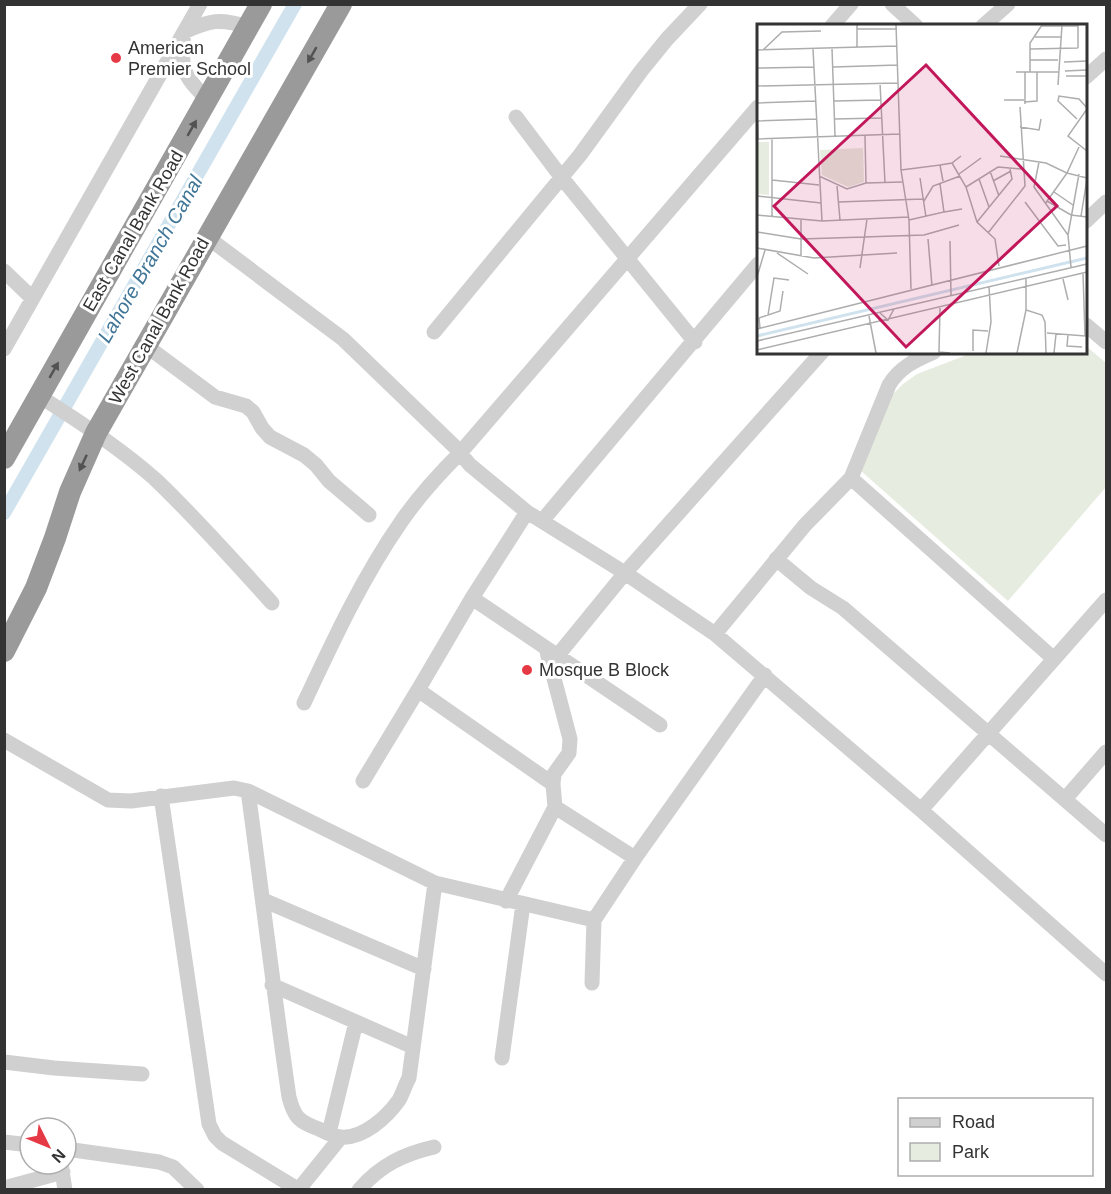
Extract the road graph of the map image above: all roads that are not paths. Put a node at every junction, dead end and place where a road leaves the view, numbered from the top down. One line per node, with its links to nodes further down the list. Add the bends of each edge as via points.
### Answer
1 (200, 4): 12 (street)
2 (261, 4): 11 (highway, East Canal Bank Road)
3 (341, 4): 21 (highway, West Canal Bank Road, one-way to 21)
4 (700, 4): 18 (street, via 641,71)
5 (851, 4): 8 (street)
6 (892, 4): 9 (street)
7 (1008, 4): 10 (street)
8 (834, 24)
9 (914, 24)
10 (985, 24)
11 (248, 27): 12 (street, via 222,20); 15 (highway, East Canal Bank Road)
12 (184, 32): 15 (street, via 184,71); 25 (street)
13 (1107, 59): 14 (street)
14 (1087, 76)
15 (208, 100): 34 (highway, East Canal Bank Road, one-way to 15)
16 (757, 109): 22 (street)
17 (516, 117): 18 (street)
18 (562, 178): 22 (street); 27 (street)
19 (1107, 202): 20 (street)
20 (1087, 220)
21 (207, 237): 30 (highway, West Canal Bank Road); 36 (street, via 343,339)
22 (627, 257): 28 (street); 36 (street)
23 (757, 266): 28 (street)
24 (4, 271): 25 (street)
25 (32, 298): 31 (street)
26 (1087, 326): 29 (street)
27 (434, 332)
28 (695, 342): 41 (street)
29 (1107, 342)
30 (146, 345): 35 (highway, West Canal Bank Road); 40 (street, via 215,397 246,406 270,437 304,455)
31 (4, 349)
32 (820, 354): 43 (street)
33 (930, 354): 38 (street, via 905,366 889,385)
34 (47, 400): 35 (street); 37 (highway, East Canal Bank Road)
35 (89, 428): 46 (street, via 153,478); 48 (highway, West Canal Bank Road, one-way to 48, via 40,579)
36 (460, 453): 39 (street); 53 (street, via 401,521 331,645)
37 (4, 458)
38 (851, 478): 42 (street); 50 (street)
39 (527, 512): 41 (street); 44 (street)
40 (369, 515)
41 (542, 521): 43 (street)
42 (776, 559): 47 (street); 55 (street, via 810,588 843,608)
43 (625, 573): 47 (street); 49 (street)
44 (471, 598): 49 (street); 52 (street)
45 (1107, 600): 50 (street)
46 (272, 603)
47 (715, 634): 51 (street)
48 (4, 651)
49 (552, 652): 54 (street); 59 (street, via 571,743 569,753 554,774)
50 (1054, 659): 55 (street)
51 (765, 675): 64 (street); 66 (street)
52 (418, 690): 58 (street); 59 (street)
53 (304, 703)
54 (660, 725)
55 (990, 733): 62 (street); 64 (street)
56 (4, 740): 61 (street, via 108,800)
57 (1107, 752): 62 (street)
58 (363, 781)
59 (553, 784): 63 (street)
60 (248, 791): 61 (street, via 234,788); 67 (street); 68 (street)
61 (161, 796): 86 (street, via 209,1124 222,1143)
62 (1065, 799): 65 (street)
63 (555, 807): 66 (street); 69 (street)
64 (921, 810): 73 (street)
65 (1107, 836)
66 (635, 858): 71 (street)
67 (435, 883): 69 (street); 72 (street)
68 (263, 900): 72 (street); 75 (street)
69 (506, 901): 70 (street)
70 (523, 904): 71 (street); 78 (street)
71 (594, 920): 74 (street)
72 (424, 969): 77 (street)
73 (1107, 974)
74 (592, 983)
75 (272, 985): 76 (street); 81 (street, via 292,1112 309,1126)
76 (356, 1022): 77 (street); 81 (street)
77 (413, 1047): 81 (street, via 408,1078 394,1105 365,1131)
78 (502, 1058)
79 (4, 1062): 80 (street)
80 (142, 1074)
81 (335, 1135): 86 (street)
82 (434, 1147): 88 (street, via 389,1162)
83 (78, 1151): 87 (street, via 159,1162 173,1167)
84 (39, 1176): 85 (street)
85 (4, 1188)
86 (299, 1189)
87 (196, 1190)
88 (359, 1190)

